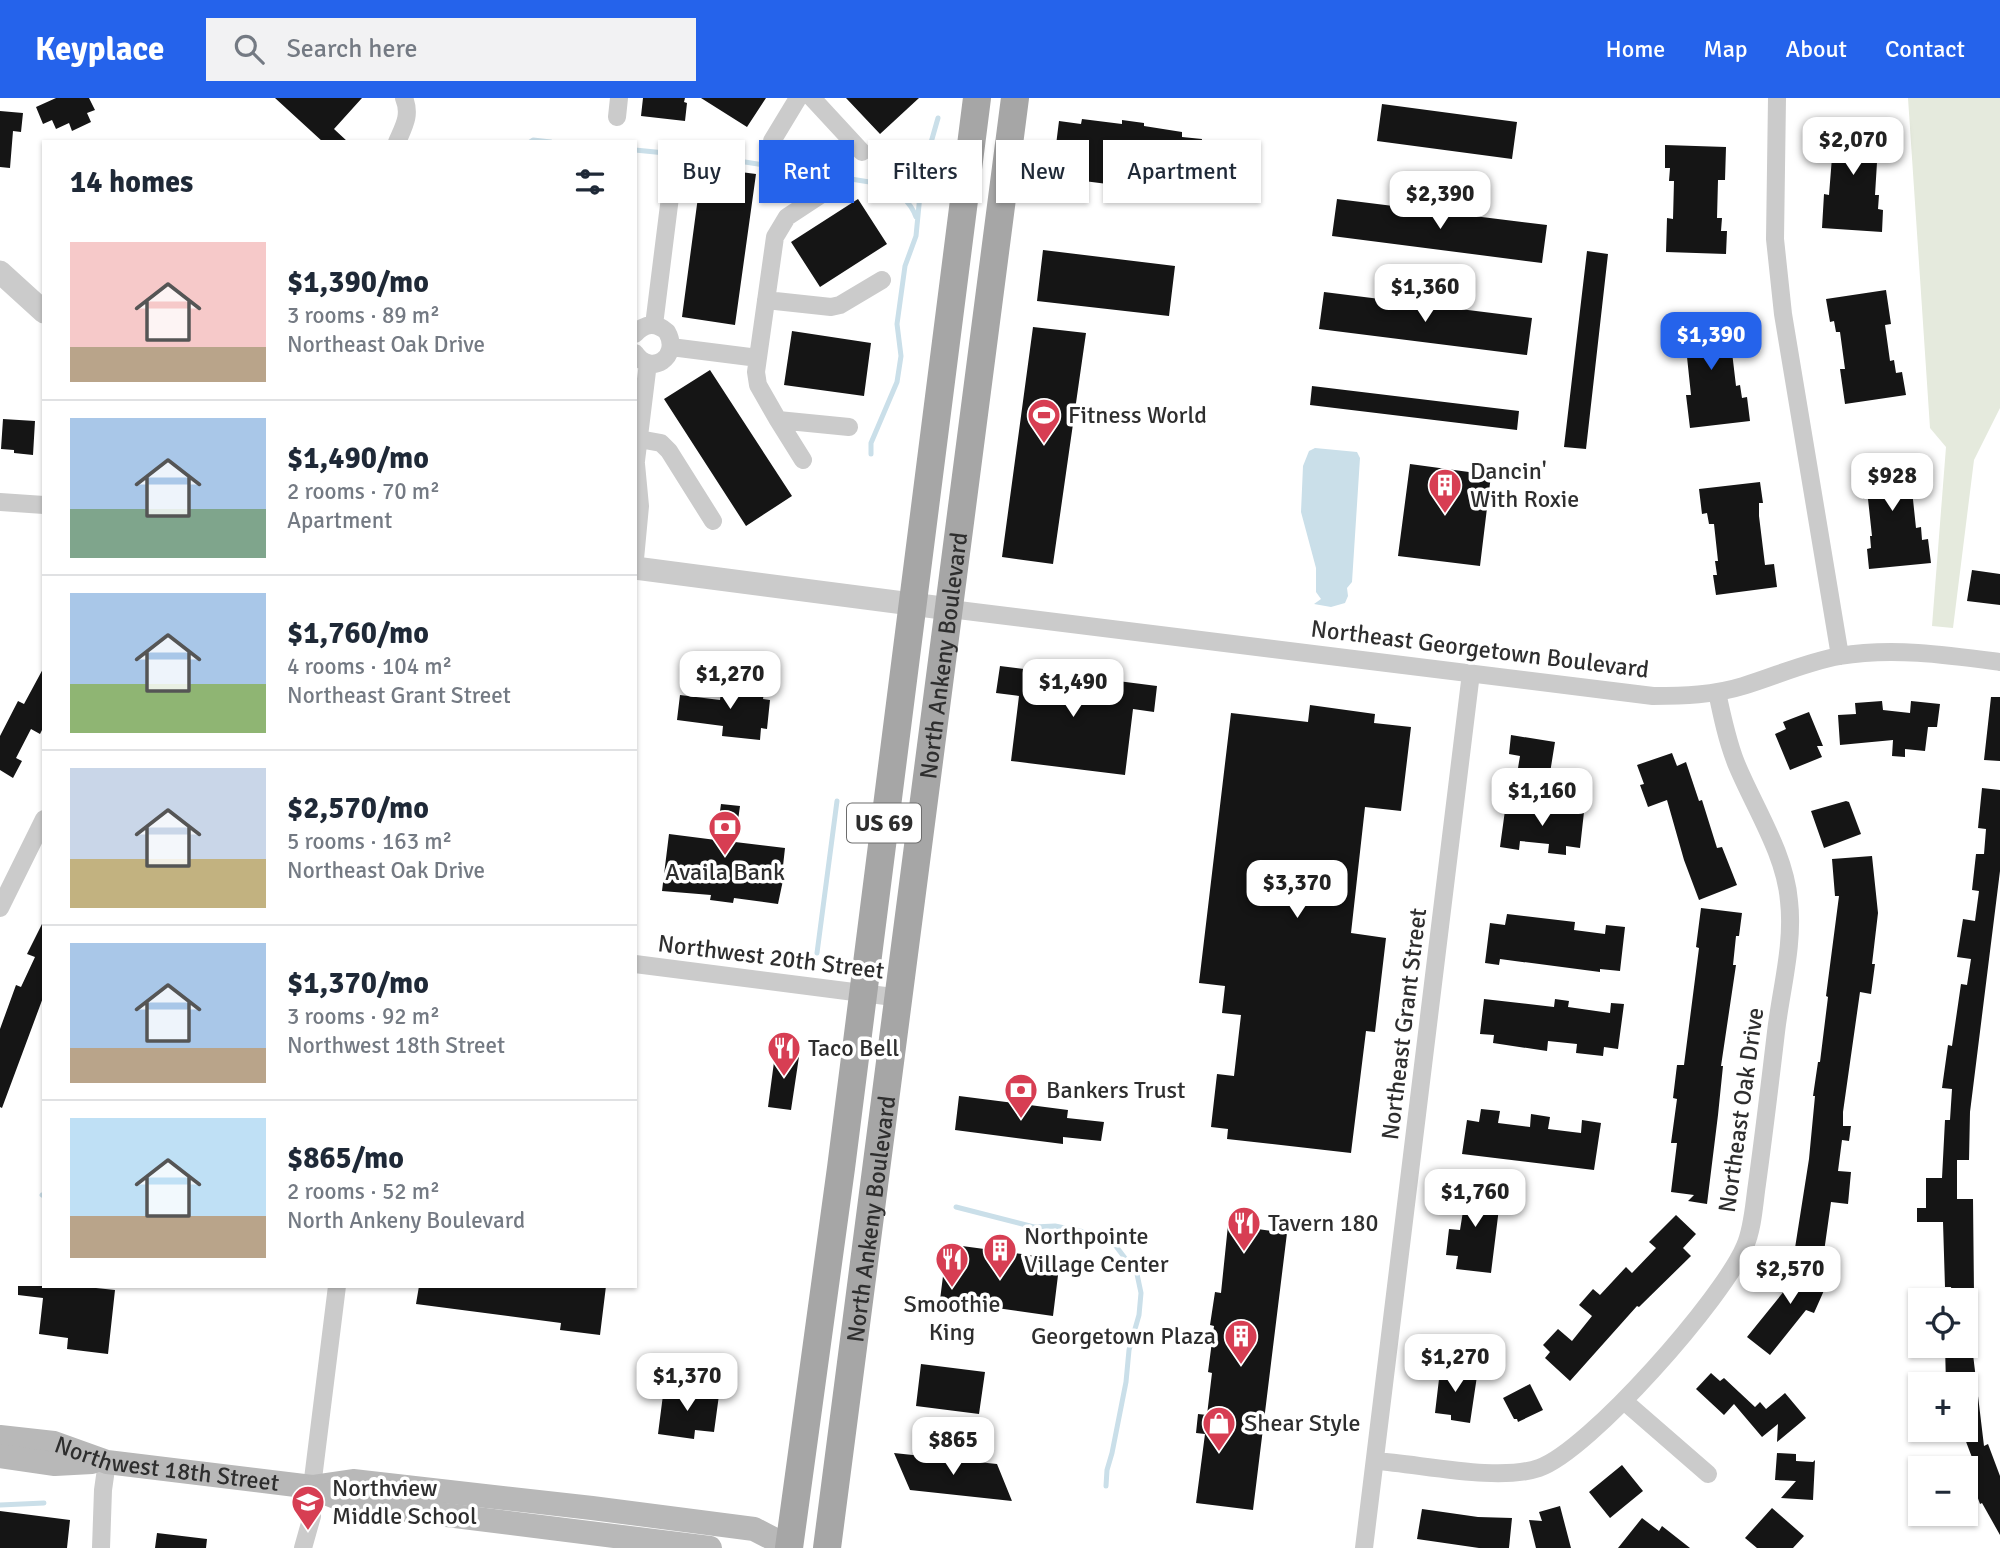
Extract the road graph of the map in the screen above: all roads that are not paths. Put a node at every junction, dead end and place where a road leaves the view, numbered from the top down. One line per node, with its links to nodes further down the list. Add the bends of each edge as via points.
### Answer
1 (404, 98): 9 (street, via 407,121)
2 (619, 98): 8 (street)
3 (798, 98): 10 (street)
4 (812, 98): 11 (street)
5 (977, 98): 34 (main road, North Ankeny Boulevard / US 69)
6 (1015, 98): 35 (main road, North Ankeny Boulevard / US 69)
7 (1777, 98): 36 (street, via 1775,239 1783,314)
8 (617, 117)
9 (398, 140)
10 (773, 140)
11 (862, 152)
12 (669, 203): 18 (street)
13 (808, 203): 16 (street, via 778,229)
14 (0, 272): 17 (street)
15 (882, 280): 16 (street, via 831,307)
16 (766, 300): 22 (street)
17 (42, 310)
18 (654, 324): 19 (street); 20 (street, via 667,332)
19 (637, 332)
20 (671, 347): 21 (street, via 660,362); 22 (street)
21 (642, 358): 25 (street)
22 (758, 358): 23 (street, via 758,385)
23 (778, 420): 24 (street); 27 (street)
24 (849, 427)
25 (639, 439): 26 (street); 31 (street, via 661,443 669,451)
26 (637, 458)
27 (803, 460)
28 (637, 477): 32 (street)
29 (0, 502): 30 (street)
30 (42, 505)
31 (713, 521)
32 (637, 538)
33 (637, 568): 34 (street)
34 (912, 604): 35 (street); 43 (main road, North Ankeny Boulevard / US 69)
35 (950, 609): 38 (street, Northeast Georgetown Boulevard); 44 (main road, North Ankeny Boulevard / US 69)
36 (1840, 656): 37 (street, Northeast Georgetown Boulevard, via 1917,654); 39 (street, Northeast Georgetown Boulevard)
37 (2000, 662)
38 (1471, 673): 39 (street, Northeast Georgetown Boulevard, via 1653,696); 50 (street, Northeast Grant Street)
39 (1717, 692): 46 (street, Northeast Oak Drive, via 1735,761 1779,859 1789,899 1763,1142 1746,1245 1731,1273)
40 (42, 823): 41 (street)
41 (0, 908)
42 (637, 964): 43 (street, Northwest 20th Street)
43 (863, 992): 44 (street, Northwest 20th Street); 56 (main road, North Ankeny Boulevard / US 69)
44 (901, 998): 57 (main road, North Ankeny Boulevard / US 69)
45 (337, 1288): 52 (street)
46 (1624, 1401): 50 (street, Northeast Oak Drive, via 1566,1454 1525,1472); 51 (street)
47 (0, 1437): 49 (main road, Northwest 18th Street, via 54,1443)
48 (0, 1456): 49 (main road, via 55,1464)
49 (107, 1461): 52 (main road, Northwest 18th Street); 53 (street)
50 (1376, 1461): 58 (street, Northeast Grant Street)
51 (1708, 1474)
52 (312, 1487): 54 (street, via 312,1516); 55 (main road, via 350,1503); 56 (main road, Northwest 18th Street, via 353,1481 592,1508 754,1529)
53 (101, 1548)
54 (303, 1548)
55 (710, 1548)
56 (790, 1548)
57 (827, 1548)
58 (1364, 1548)

